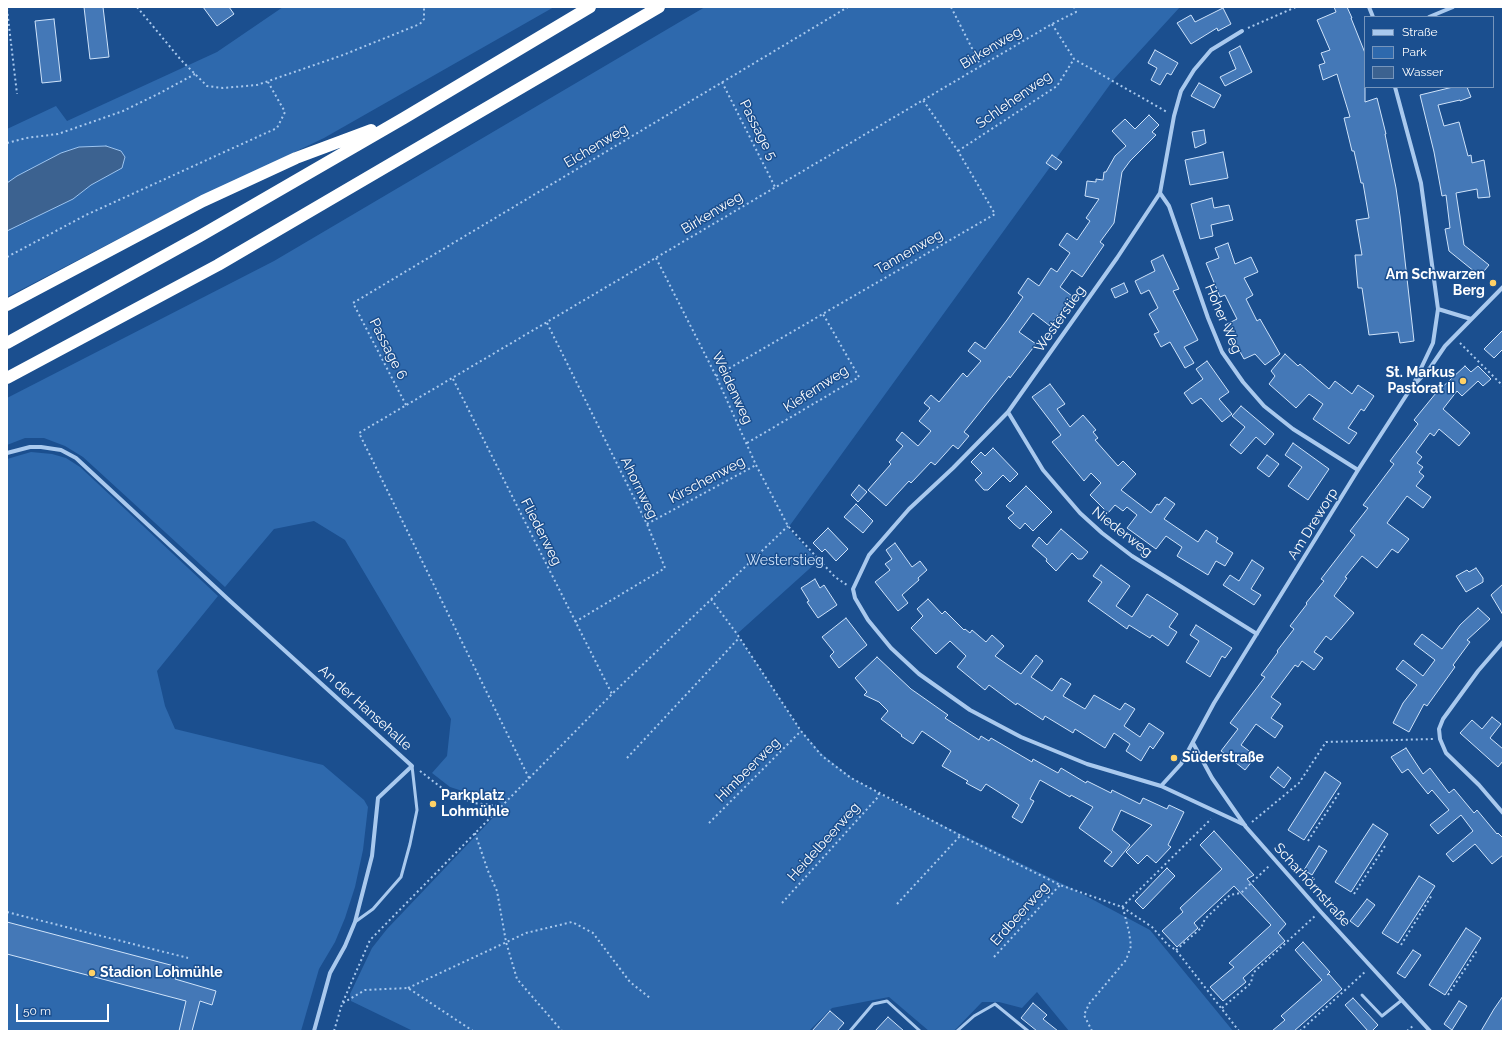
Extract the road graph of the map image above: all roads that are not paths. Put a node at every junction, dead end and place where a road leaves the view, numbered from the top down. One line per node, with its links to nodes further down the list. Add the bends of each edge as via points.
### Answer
1 (590, 7): 7 (highway)
2 (659, 7): 14 (highway, via 218,264)
3 (1453, 7): 4 (street)
4 (1431, 16)
5 (1242, 31): 8 (street, Westerstieg, via 1211,50 1181,91)
6 (1395, 88): 11 (street, via 1420,183)
7 (404, 118): 10 (highway, via 296,158 203,201); 13 (highway, via 200,236)
8 (1160, 193): 16 (street, Westerstieg); 18 (street, Hoher Weg, via 1169,206 1222,352 1243,382 1264,406 1293,429)
9 (1503, 287): 12 (street, Am Dreworp)
10 (7, 305)
11 (1438, 309): 12 (street); 15 (street, via 1433,343)
12 (1471, 319): 15 (street, Am Dreworp, via 1445,346)
13 (7, 343)
14 (7, 378)
15 (1412, 388): 18 (street, Am Dreworp)
16 (1008, 412): 19 (street, Niederweg, via 1042,470 1080,513 1102,533 1132,556); 23 (street, Westerstieg, via 909,509 869,555 853,589 855,598 868,620 891,648 919,674 970,710 1021,738 1087,764)
17 (7, 453): 22 (street, An der Hansehalle, via 41,447 60,450 76,458)
18 (1358, 470): 19 (street, Am Dreworp)
19 (1257, 634): 21 (street, Am Dreworp)
20 (1503, 642): 24 (street, via 1442,719 1439,729 1446,753 1479,785)
21 (1192, 743): 23 (street, Am Dreworp, via 1181,764); 25 (street, Scharhörnstraße, via 1212,778)
22 (412, 766): 26 (street, An der Hansehalle, via 378,798 372,856); 26 (lane, via 417,810 401,877 373,909)
23 (1160, 786): 25 (street)
24 (1503, 814)
25 (1246, 826): 28 (street, Scharhörnstraße)
26 (355, 922): 29 (street, An der Hansehalle, via 330,973)
27 (1362, 995): 28 (lane, via 1382,1016)
28 (1402, 1000): 34 (street, Scharhörnstraße)
29 (314, 1031)
30 (850, 1031): 31 (lane, via 873,1004 887,1001)
31 (920, 1031)
32 (957, 1031): 33 (lane, via 974,1016 995,1004)
33 (1028, 1031)
34 (1430, 1031)

